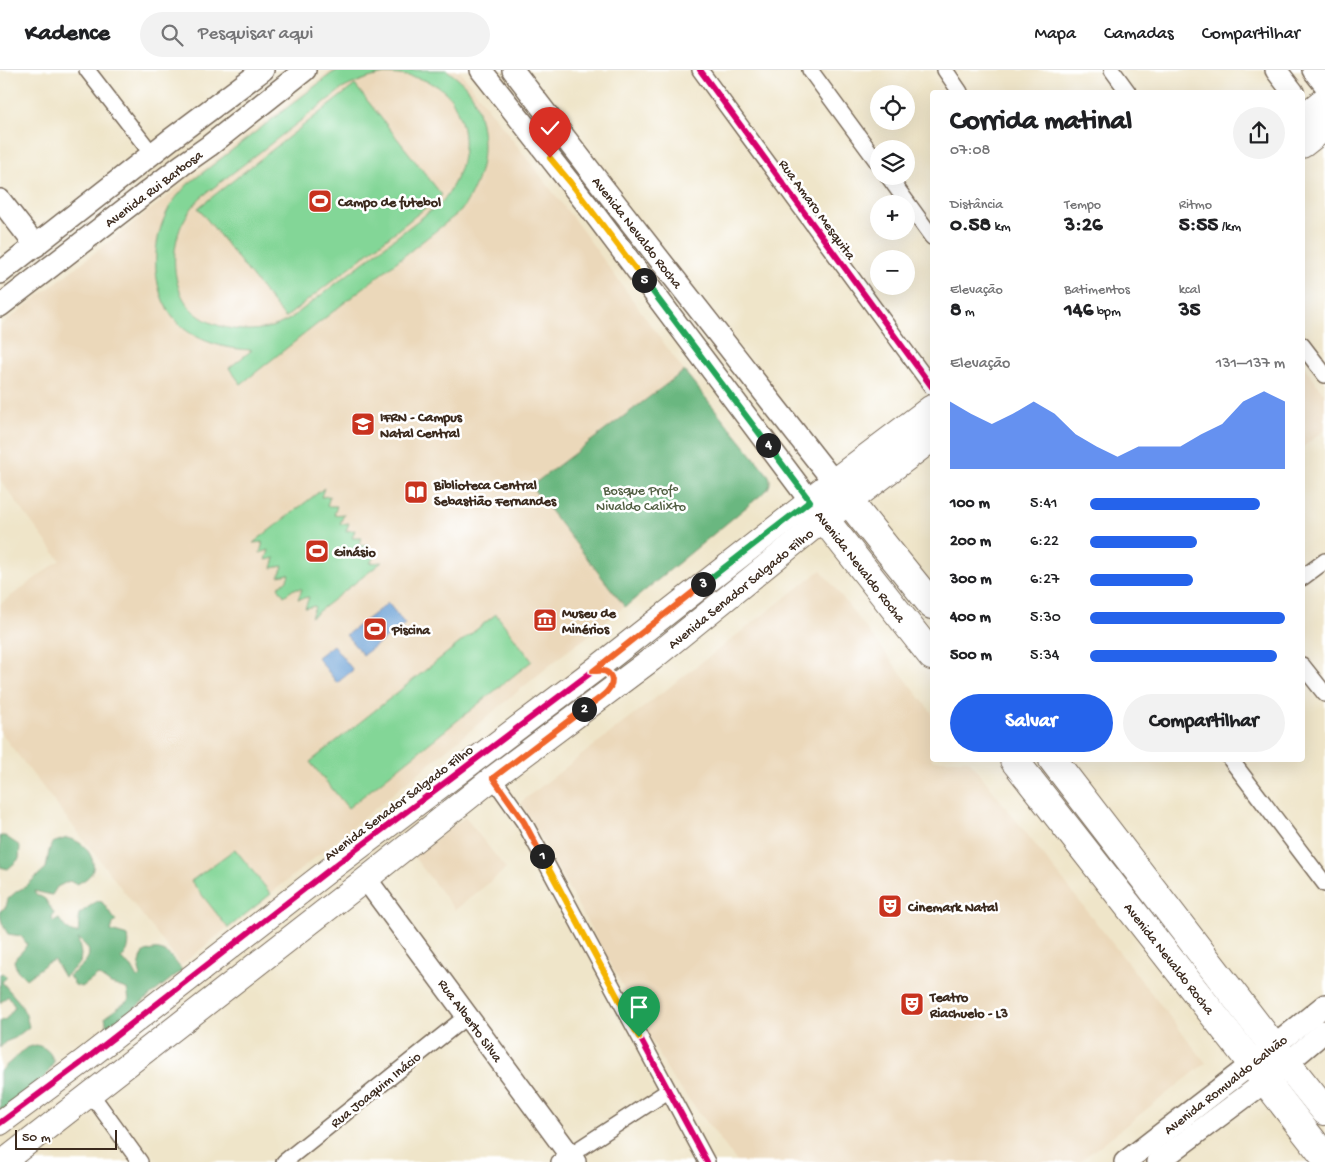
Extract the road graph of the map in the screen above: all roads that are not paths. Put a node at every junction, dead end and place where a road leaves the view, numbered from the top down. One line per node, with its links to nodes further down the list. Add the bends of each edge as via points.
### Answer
1 (87, 70): 20 (street)
2 (263, 70): 16 (main road, Avenida Rui Barbosa)
3 (305, 70): 18 (main road, Avenida Rui Barbosa)
4 (481, 70): 34 (main road, Avenida Nevaldo Rocha, via 596,216)
5 (513, 70): 33 (main road, Avenida Nevaldo Rocha)
6 (700, 70): 30 (street, Rua Amaro Mesquita)
7 (810, 70): 19 (street)
8 (945, 70): 13 (street)
9 (1112, 70): 14 (street)
10 (1276, 70): 15 (main road)
11 (1313, 70): 12 (main road)
12 (1325, 85)
13 (959, 90)
14 (1127, 90)
15 (1291, 90)
16 (195, 121): 17 (main road, Avenida Rui Barbosa); 18 (main road)
17 (171, 139): 20 (main road, Avenida Rui Barbosa); 21 (main road, via 180,152)
18 (209, 146): 21 (main road, Avenida Rui Barbosa)
19 (870, 152)
20 (152, 154): 25 (main road, Avenida Rui Barbosa)
21 (182, 165): 27 (main road, Avenida Rui Barbosa)
22 (894, 185): 24 (street)
23 (0, 200): 25 (main road)
24 (930, 234)
25 (36, 246): 26 (main road, Avenida Rui Barbosa)
26 (0, 274)
27 (0, 306)
28 (1305, 349): 29 (street)
29 (1325, 375)
30 (930, 384)
31 (930, 411): 33 (highway, Avenida Senador Salgado Filho)
32 (930, 439): 33 (highway, Avenida Senador Salgado Filho)
33 (841, 491): 34 (highway, Avenida Senador Salgado Filho); 37 (highway, Avenida Nevaldo Rocha)
34 (817, 510): 38 (highway, Avenida Nevaldo Rocha); 40 (main road, Avenida Senador Salgado Filho); 41 (main road, Avenida Senador Salgado Filho, via 652,659)
35 (1325, 561): 36 (street)
36 (1305, 576)
37 (930, 602)
38 (930, 653)
39 (1305, 669): 42 (street)
40 (593, 671): 41 (main road, via 608,672 612,678); 57 (main road, Avenida Senador Salgado Filho)
41 (609, 690): 46 (main road, Avenida Senador Salgado Filho)
42 (1325, 694)
43 (1016, 762): 53 (highway, Avenida Nevaldo Rocha)
44 (1058, 762): 52 (highway, Avenida Nevaldo Rocha)
45 (1233, 762): 48 (street)
46 (493, 778): 47 (main road, Avenida Senador Salgado Filho); 54 (street, via 524,822)
47 (366, 879): 50 (main road, Rua Alberto Silva); 55 (main road, Avenida Senador Salgado Filho)
48 (1325, 884)
49 (1325, 1005): 52 (main road, Avenida Romualdo Galvão)
50 (467, 1016): 59 (main road, Rua Alberto Silva); 62 (street, Rua Joaquim Inácio)
51 (1325, 1031): 52 (main road, Avenida Romualdo Galvão)
52 (1280, 1054): 53 (main road, Avenida Romualdo Galvão); 56 (highway, Avenida Nevaldo Rocha)
53 (1259, 1072): 58 (highway, Avenida Nevaldo Rocha); 64 (main road, Avenida Romualdo Galvão); 65 (main road, Avenida Romualdo Galvão)
54 (668, 1091): 59 (street); 63 (street)
55 (91, 1094): 60 (main road, Avenida Senador Salgado Filho); 61 (street)
56 (1325, 1111)
57 (0, 1123)
58 (1325, 1157)
59 (568, 1160)
60 (3, 1162)
61 (140, 1162)
62 (284, 1162)
63 (707, 1162)
64 (1125, 1162)
65 (1158, 1162)

